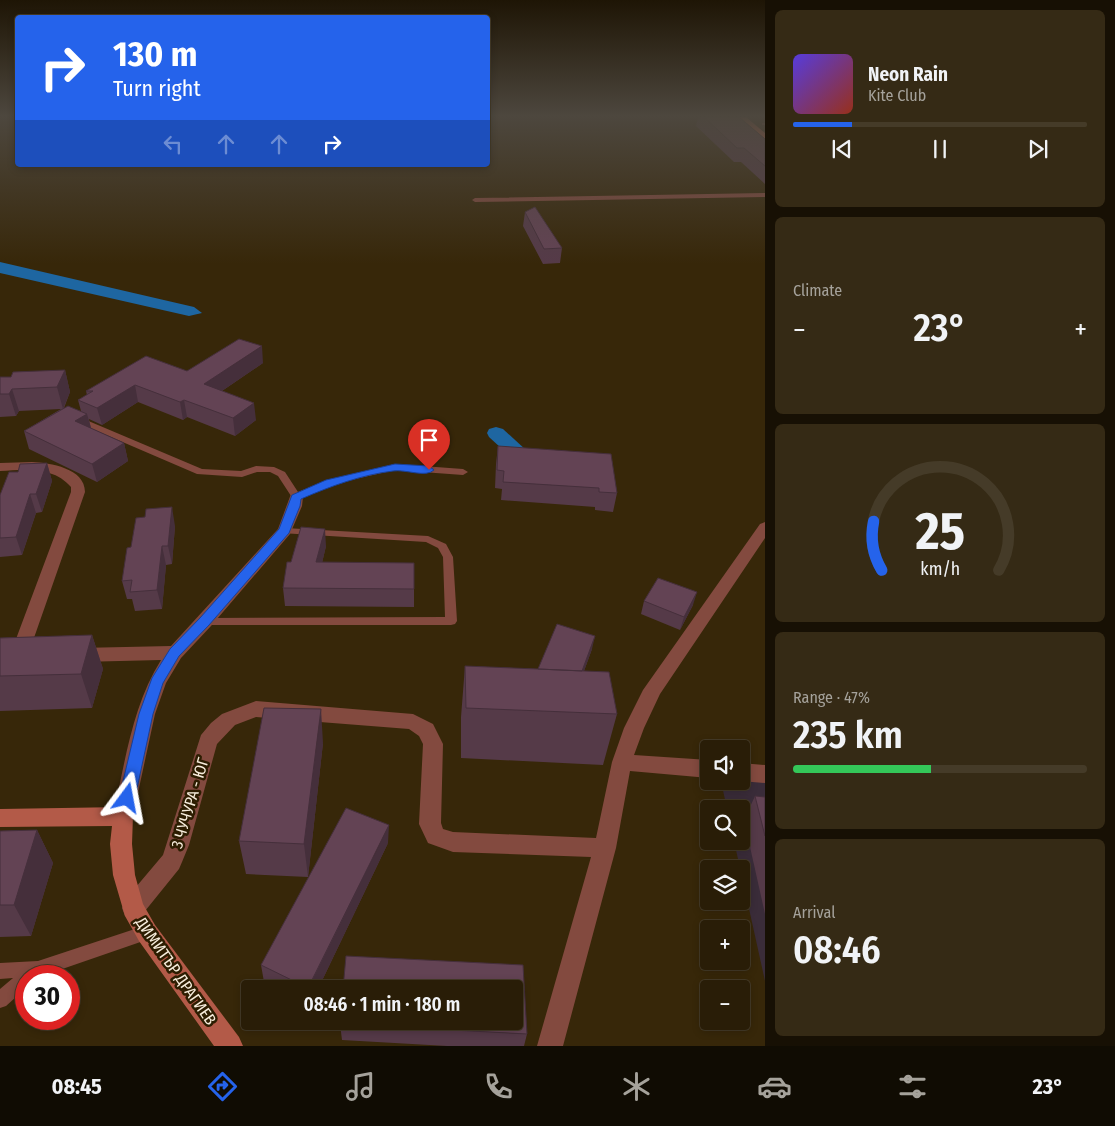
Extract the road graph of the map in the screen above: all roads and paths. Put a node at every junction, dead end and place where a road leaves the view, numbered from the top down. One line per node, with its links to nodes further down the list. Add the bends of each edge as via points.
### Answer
1 (765, 195): 2 (lane)
2 (475, 200)
3 (71, 417): 6 (lane, via 200,472 242,474 256,469 271,469 282,474)
4 (0, 466): 12 (street, via 45,466 67,475 78,486)
5 (463, 472): 6 (lane, via 395,467 330,482)
6 (296, 497): 8 (street, ДИМИТЪР ДРАГИЕВ)
7 (765, 528): 15 (street, via 652,690)
8 (285, 531): 9 (street, ДИМИТЪР ДРАГИЕВ); 9 (lane, via 428,539 442,546 448,557 451,621)
9 (205, 622): 10 (street, ДИМИТЪР ДРАГИЕВ)
10 (175, 653): 11 (street); 19 (street, ДИМИТЪР ДРАГИЕВ, via 157,682 146,714)
11 (57, 655)
12 (19, 656): 13 (street); 14 (street)
13 (38, 656)
14 (0, 657)
15 (622, 762): 16 (street); 21 (street)
16 (700, 768)
17 (750, 773): 18 (street)
18 (765, 774)
19 (123, 816): 20 (street); 22 (street, ДИМИТЪР ДРАГИЕВ, via 124,875)
20 (0, 818)
21 (605, 848): 22 (street, 3 ЧУЧУРА - ЮГ, via 453,842 436,836 430,824 433,744 426,730 413,722 256,710 226,721 208,741 171,862); 30 (street)
22 (133, 908): 23 (street, ДИМИТЪР ДРАГИЕВ)
23 (147, 933): 24 (lane); 29 (street, ДИМИТЪР ДРАГИЕВ)
24 (56, 965)
25 (0, 971): 26 (lane)
26 (15, 972)
27 (15, 987): 28 (lane)
28 (0, 1000)
29 (230, 1046)
30 (550, 1046)

